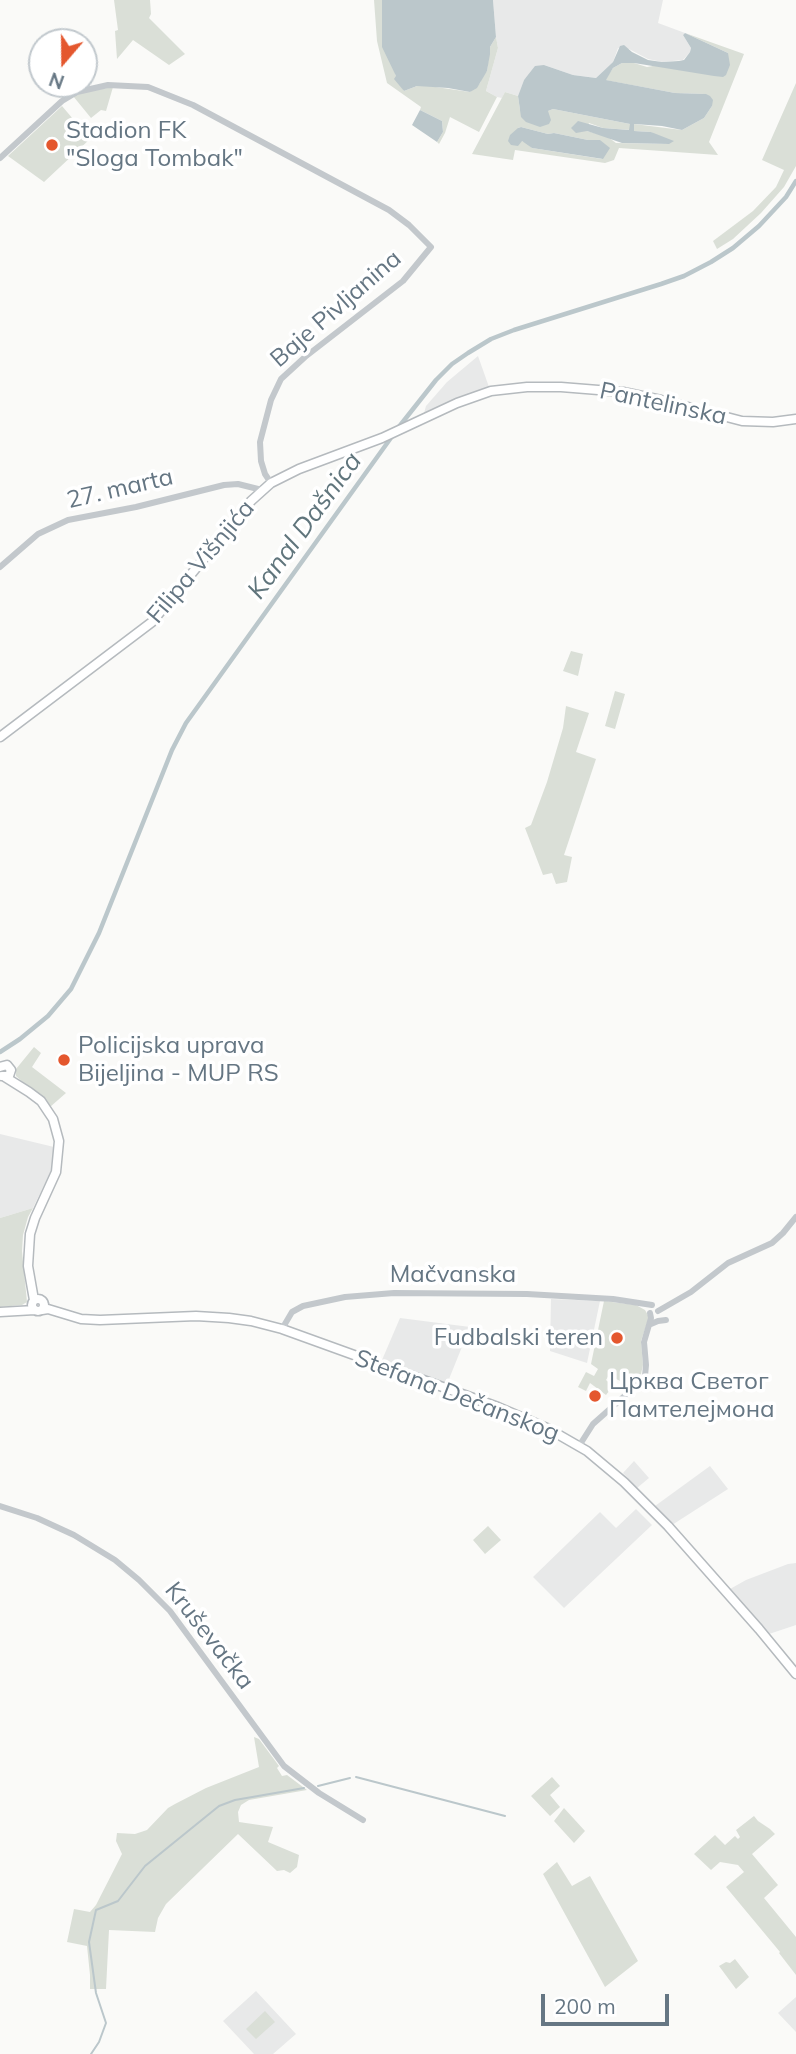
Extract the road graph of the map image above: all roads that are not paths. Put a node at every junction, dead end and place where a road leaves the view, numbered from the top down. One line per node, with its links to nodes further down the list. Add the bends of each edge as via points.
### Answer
1 (0, 158): 4 (street, Baje Pivljanina, via 77,92 108,85 148,87 193,105 389,210 431,247 403,281 281,379 260,442 261,461)
2 (796, 419): 3 (main road, Pantelinska, via 741,421 623,392 537,386 484,393 457,402)
3 (382, 438): 4 (main road, Filipa Višnjića)
4 (271, 483): 5 (main road, Filipa Višnjića)
5 (262, 490): 6 (street, 27. marta, via 223,485 68,520 38,534); 7 (main road, Filipa Višnjića, via 152,622)
6 (0, 567)
7 (0, 737)
8 (3, 1071): 10 (main road, via 37,1097 57,1129 56,1172 30,1234 30,1280)
9 (796, 1217): 11 (street, Mačvanska, via 772,1242 728,1263 691,1292)
10 (38, 1304): 12 (main road, Stefana Dečanskog); 15 (main road, Stefana Dečanskog, via 60,1316 103,1321 221,1317)
11 (654, 1310): 14 (street); 15 (street, Mačvanska, via 636,1302 527,1294 394,1293 303,1306 289,1315)
12 (0, 1312)
13 (666, 1320): 14 (street)
14 (650, 1326): 16 (street, via 644,1342 643,1379 593,1424)
15 (282, 1329): 16 (main road, Stefana Dečanskog, via 511,1412)
16 (579, 1446): 18 (main road, Stefana Dečanskog, via 666,1524)
17 (0, 1506): 19 (street, Kruševačka, via 74,1535 139,1580 170,1611 284,1766)
18 (796, 1674)
19 (363, 1820)

